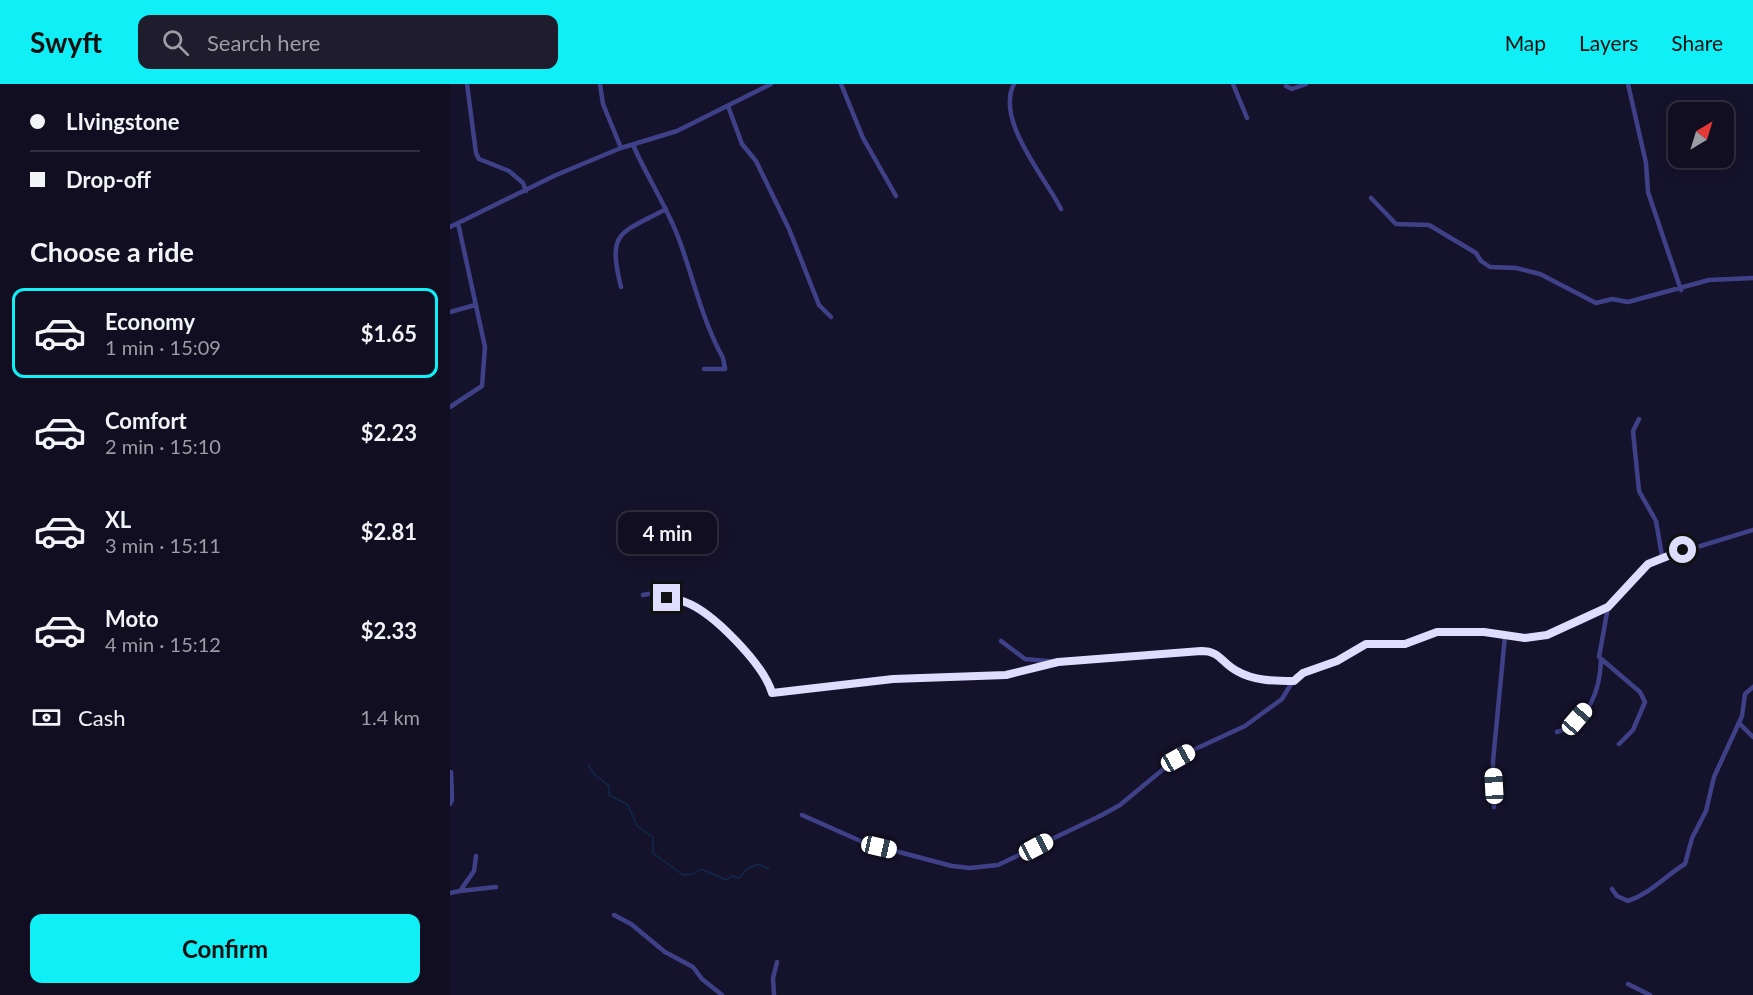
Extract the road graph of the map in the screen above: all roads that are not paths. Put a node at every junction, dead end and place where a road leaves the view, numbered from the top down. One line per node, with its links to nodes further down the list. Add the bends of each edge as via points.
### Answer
1 (468, 84): 14 (street, via 479,159 517,177)
2 (600, 84): 13 (street, via 603,104)
3 (771, 84): 10 (street)
4 (841, 84): 15 (street, via 863,138)
5 (1014, 84): 18 (street, via 1010,96 1014,128)
6 (1233, 84): 11 (street)
7 (1306, 84): 9 (street, via 1292,89)
8 (1628, 84): 23 (street, via 1646,163 1648,192)
9 (1286, 86)
10 (728, 106): 12 (street); 26 (street, via 742,144 756,161 785,219 819,305)
11 (1247, 118)
12 (634, 147): 13 (street); 17 (street)
13 (621, 148): 14 (street)
14 (526, 191): 19 (street)
15 (896, 196)
16 (1371, 198): 23 (street, via 1396,224 1429,225 1476,253 1490,267 1516,268 1551,277 1589,301 1612,298 1628,302)
17 (666, 209): 22 (street, via 616,240 614,257); 27 (street, via 725,369)
18 (1061, 209)
19 (458, 224): 20 (street); 24 (street)
20 (450, 227)
21 (1753, 278): 23 (street, via 1709,280)
22 (621, 287)
23 (1681, 290)
24 (476, 304): 25 (street); 28 (street, via 485,347 482,386)
25 (450, 312)
26 (831, 317)
27 (704, 369)
28 (450, 407)
29 (1639, 419): 31 (street, via 1633,431 1639,491 1656,521)
30 (1753, 530): 31 (street)
31 (1662, 556): 33 (street, via 1648,564)
32 (643, 595): 37 (street, via 686,602 716,621 768,679 772,693 893,679 1006,675)
33 (1608, 607): 34 (street, via 1547,635); 36 (street)
34 (1505, 636): 38 (street, via 1437,632 1405,644 1366,644 1337,661 1303,673); 46 (street, via 1493,766)
35 (1001, 641): 37 (street, via 1025,659)
36 (1601, 660): 41 (street, via 1595,698 1569,728); 43 (street, via 1644,699 1636,724)
37 (1058, 662): 38 (street, via 1212,651 1248,676)
38 (1294, 681): 47 (street, via 1282,699 1252,722 1178,758 1120,805 998,865 952,866 865,843)
39 (1753, 687): 40 (street, via 1745,694)
40 (1739, 723): 42 (street); 50 (street, via 1714,777 1706,811 1692,838 1685,864 1639,897 1628,900)
41 (1557, 732)
42 (1753, 737)
43 (1618, 744)
44 (451, 772): 45 (street)
45 (450, 804)
46 (1494, 807)
47 (802, 815)
48 (476, 856): 51 (street, via 474,871)
49 (496, 887): 51 (street)
50 (1612, 889)
51 (460, 891): 52 (street)
52 (450, 893)
53 (614, 915): 56 (street, via 693,967)
54 (777, 962): 57 (street)
55 (1628, 984): 58 (street)
56 (722, 995)
57 (774, 995)
58 (1650, 995)

